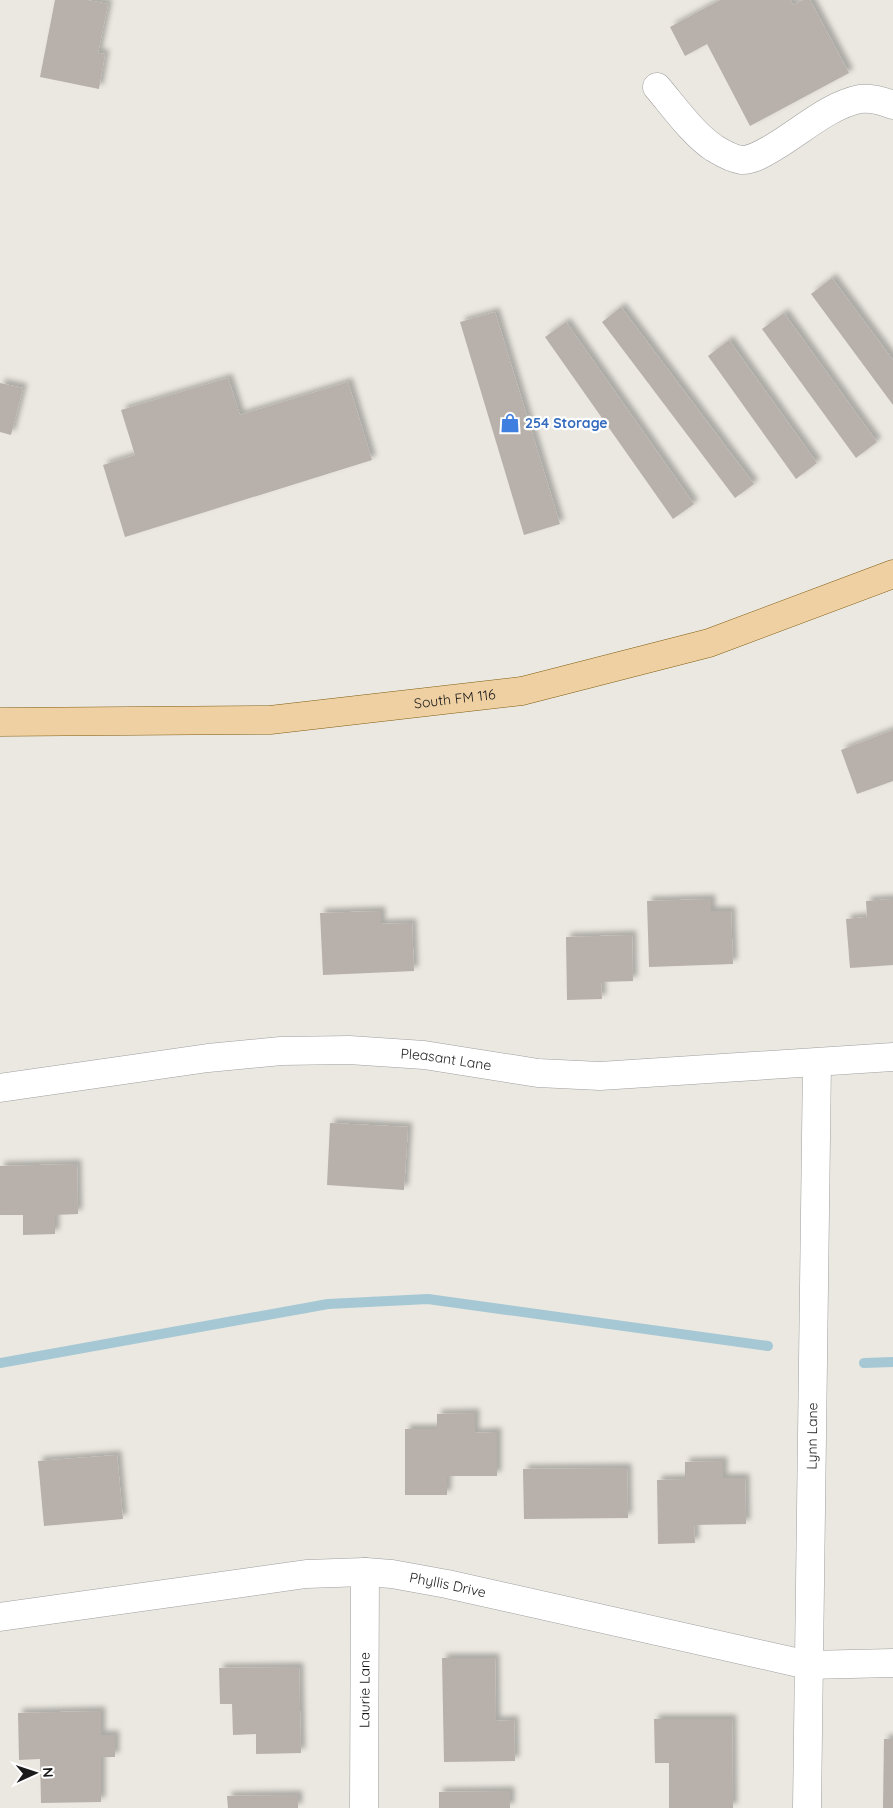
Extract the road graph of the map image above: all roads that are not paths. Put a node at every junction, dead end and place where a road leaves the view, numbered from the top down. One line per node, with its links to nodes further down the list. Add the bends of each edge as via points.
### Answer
1 (657, 87): 2 (street, via 700,137 728,156 742,160 759,156 842,105 860,99 880,100)
2 (893, 105)
3 (893, 574): 4 (main road, South FM 116, via 709,643 522,691 270,720)
4 (0, 722)
5 (893, 1057): 6 (street, Pleasant Lane)
6 (817, 1063): 7 (street, Pleasant Lane, via 600,1076 538,1073 424,1055 349,1050 281,1051 208,1058); 11 (street, Lynn Lane)
7 (0, 1088)
8 (365, 1572): 9 (street, Phyllis Drive, via 306,1574); 11 (street, Phyllis Drive, via 447,1584); 12 (street, Laurie Lane)
9 (0, 1617)
10 (893, 1663): 11 (street, Phyllis Drive)
11 (808, 1665): 13 (street, Lynn Lane)
12 (364, 1808)
13 (807, 1808)

